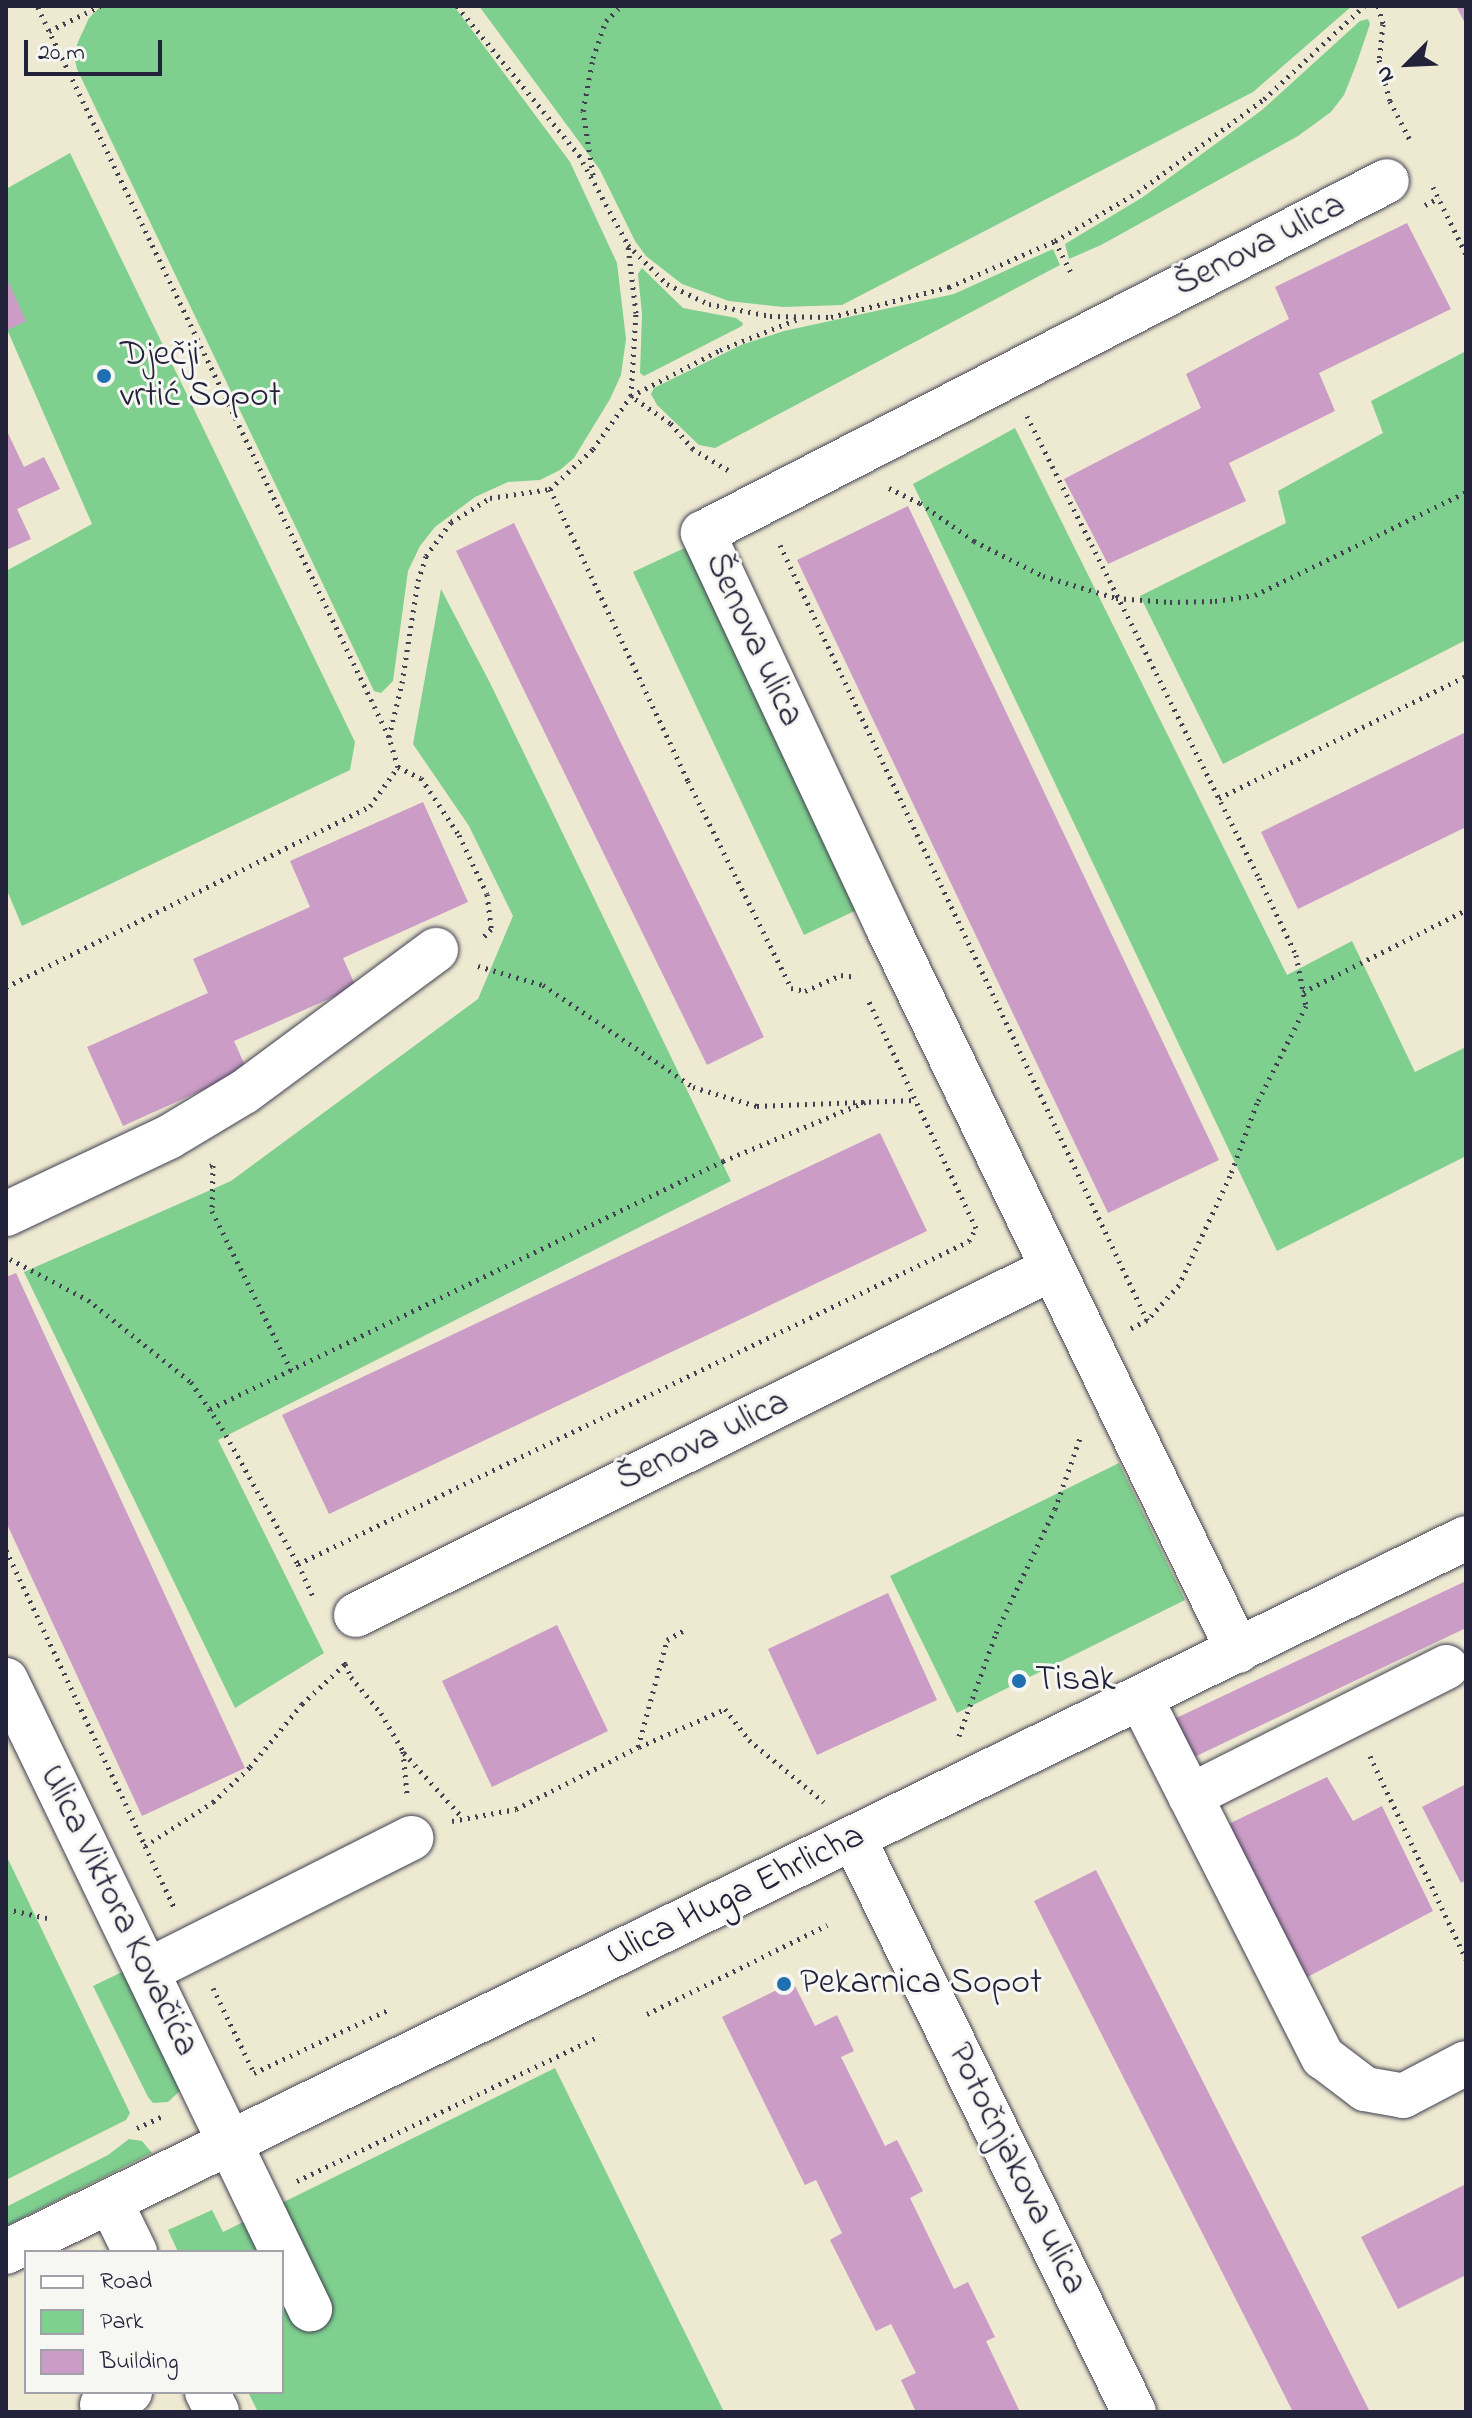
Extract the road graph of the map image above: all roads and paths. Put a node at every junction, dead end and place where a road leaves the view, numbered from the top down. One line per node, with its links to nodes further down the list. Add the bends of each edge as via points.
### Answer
1 (37, 6): 7 (path)
2 (100, 6): 7 (path)
3 (457, 6): 9 (path)
4 (621, 6): 9 (path, via 606,21 583,111)
5 (1364, 6): 11 (path, via 1264,99 1138,192)
6 (1378, 6): 8 (path, via 1383,24 1379,60)
7 (49, 31): 25 (path)
8 (1403, 169): 16 (street, Šenova ulica)
9 (594, 179): 12 (path)
10 (1432, 184): 13 (path)
11 (1055, 241): 14 (path); 15 (path, via 949,287 831,317)
12 (628, 245): 15 (path, via 667,284 709,304 770,316); 17 (path, via 636,313)
13 (1466, 254)
14 (1070, 271)
15 (807, 316): 17 (path, via 720,350)
16 (1006, 376): 23 (path); 37 (street, Šenova ulica, via 703,533)
17 (631, 396): 18 (path, via 670,423 693,449 728,470); 20 (path, via 593,449)
18 (741, 471)
19 (881, 484): 23 (path, via 1043,576)
20 (550, 489): 25 (path, via 490,498 451,522 426,556); 32 (path, via 791,988 805,991 856,974)
21 (1466, 492): 23 (path, via 1255,595 1215,601)
22 (776, 537): 38 (path)
23 (1116, 598): 27 (path)
24 (1466, 676): 27 (path)
25 (389, 737): 26 (path)
26 (398, 767): 29 (path, via 421,778 459,835 487,894 491,929); 30 (path, via 370,806)
27 (1219, 798): 31 (path, via 1296,955)
28 (1466, 910): 31 (path)
29 (449, 955): 33 (path, via 543,985 693,1087 757,1106); 35 (street, via 244,1092)
30 (6, 987)
31 (1303, 992): 38 (path, via 1306,1006 1257,1103 1209,1224 1179,1285)
32 (915, 1100): 33 (path); 45 (path, via 976,1228 969,1241)
33 (865, 1102): 40 (path, via 723,1161)
34 (199, 1172): 40 (path, via 213,1165 212,1211)
35 (14, 1234): 36 (path)
36 (8, 1259): 41 (path, via 88,1300 191,1382)
37 (1051, 1269): 39 (street, Šenova ulica); 46 (street, Šenova ulica)
38 (1147, 1320): 39 (path)
39 (1091, 1348): 48 (street, Šenova ulica)
40 (291, 1370): 41 (path)
41 (210, 1409): 45 (path)
42 (1081, 1424): 54 (path, via 1081,1440 1055,1509 996,1633)
43 (1466, 1538): 48 (street, Ulica Huga Ehrlicha)
44 (6, 1550): 49 (path, via 145,1846 213,1802)
45 (298, 1564): 46 (path)
46 (337, 1624): 49 (path)
47 (686, 1629): 55 (path, via 667,1640)
48 (1238, 1651): 52 (street, Ulica Huga Ehrlicha)
49 (345, 1664): 56 (path)
50 (1446, 1667): 53 (street)
51 (6, 1680): 66 (street, Ulica Viktora Kovačića)
52 (1141, 1699): 57 (street); 61 (street, Ulica Huga Ehrlicha)
53 (1350, 1716): 57 (street); 65 (path)
54 (958, 1741)
55 (638, 1747): 58 (path, via 725,1709 749,1740); 59 (path, via 516,1809)
56 (403, 1751): 59 (path); 60 (path)
57 (1190, 1796): 69 (street, via 1323,2057 1365,2089 1403,2096)
58 (827, 1805)
59 (462, 1817): 60 (path)
60 (411, 1838): 66 (street)
61 (854, 1839): 72 (street, Ulica Huga Ehrlicha); 82 (street, Potočnjakova ulica)
62 (6, 1909): 63 (path)
63 (47, 1918)
64 (827, 1925): 67 (path)
65 (1466, 1959)
66 (147, 1971): 72 (street, Ulica Viktora Kovačića)
67 (647, 2014)
68 (600, 2036): 73 (path)
69 (1466, 2063)
70 (177, 2110): 71 (path)
71 (137, 2128)
72 (230, 2142): 74 (street, Ulica Huga Ehrlicha); 76 (street, Ulica Viktora Kovačića)
73 (291, 2184)
74 (110, 2201): 75 (street); 77 (street, Ulica Huga Ehrlicha)
75 (134, 2250)
76 (282, 2250)
77 (6, 2252)
78 (284, 2255): 79 (street, Ulica Viktora Kovačića)
79 (310, 2309)
80 (208, 2394): 81 (street)
81 (217, 2412)
82 (1134, 2412)

